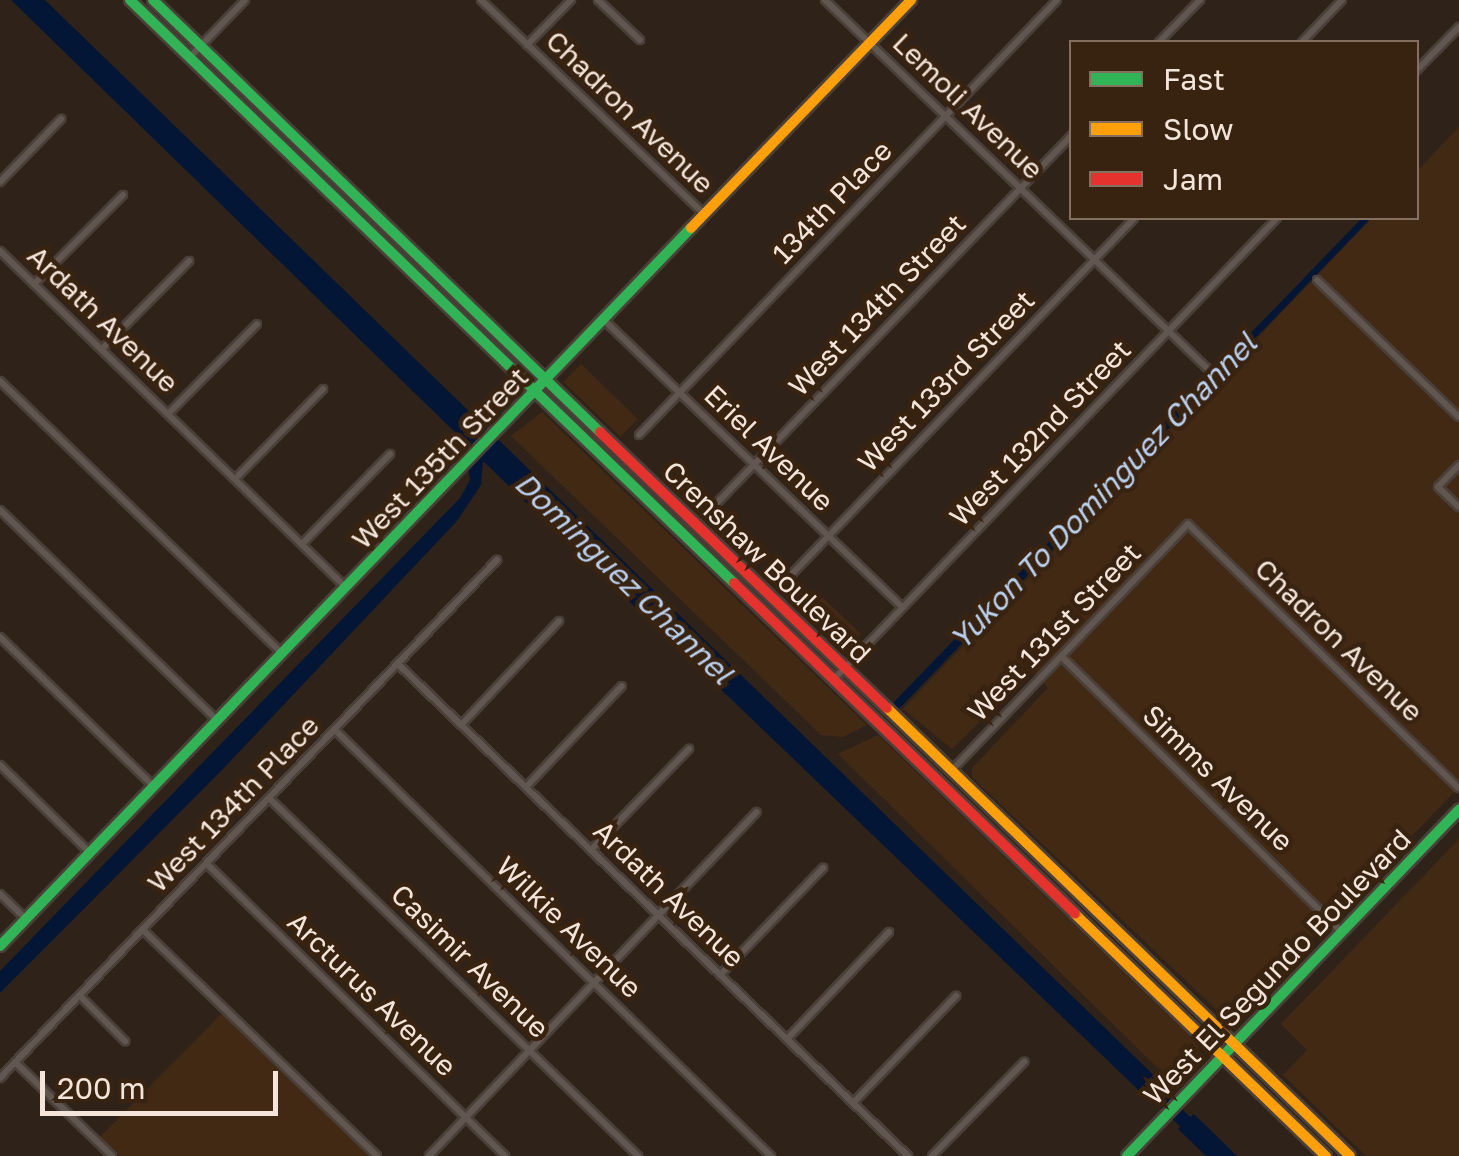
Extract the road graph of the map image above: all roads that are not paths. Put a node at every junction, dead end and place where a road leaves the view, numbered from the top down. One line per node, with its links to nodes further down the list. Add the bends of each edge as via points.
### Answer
1 (130, 0): 19 (main road, Crenshaw Boulevard)
2 (153, 0): 18 (main road, Crenshaw Boulevard)
3 (245, 0): 18 (street)
4 (481, 0): 17 (street, Chadron Avenue)
5 (571, 0): 17 (street)
6 (598, 0): 13 (street)
7 (824, 0): 16 (street, Lemoli Avenue)
8 (911, 0): 16 (main road, West 135th Street)
9 (1057, 0): 21 (street, 134th Place)
10 (1200, 0): 14 (street)
11 (1342, 0): 15 (street)
12 (1459, 27): 20 (street)
13 (640, 40)
14 (1162, 40)
15 (1304, 40)
16 (870, 44): 21 (street, Lemoli Avenue); 29 (main road, West 135th Street)
17 (527, 45): 29 (street, Chadron Avenue)
18 (200, 46): 19 (street); 24 (main road, Crenshaw Boulevard)
19 (189, 58): 25 (main road, Crenshaw Boulevard)
20 (1419, 69)
21 (944, 117): 27 (street, Lemoli Avenue); 48 (street, 134th Place)
22 (61, 120): 26 (street)
23 (1069, 137): 27 (street, West 134th Street)
24 (328, 170): 25 (main road); 37 (main road, Crenshaw Boulevard)
25 (317, 181): 38 (main road, Crenshaw Boulevard)
26 (0, 182)
27 (1020, 188): 33 (street, Lemoli Avenue); 53 (street, West 134th Street)
28 (122, 194): 36 (street)
29 (705, 215): 39 (main road, West 135th Street)
30 (1132, 220): 33 (street, West 133rd Street)
31 (1275, 220): 41 (street, West 132nd Street)
32 (0, 252): 36 (street, Ardath Avenue)
33 (1094, 260): 41 (street, Lemoli Avenue); 60 (street, West 133rd Street)
34 (189, 262): 42 (street)
35 (1317, 280): 50 (street)
36 (34, 284): 42 (street, Ardath Avenue)
37 (458, 294): 38 (main road); 44 (main road, Crenshaw Boulevard)
38 (448, 306): 47 (main road, Crenshaw Boulevard)
39 (604, 320): 44 (main road, West 135th Street); 48 (street, Eriel Avenue)
40 (257, 324): 49 (street)
41 (1169, 331): 43 (street, Lemoli Avenue); 65 (street, West 132nd Street)
42 (102, 349): 49 (street, Ardath Avenue)
43 (1209, 370)
44 (547, 379): 47 (main road, West 135th Street); 71 (main road, Crenshaw Boulevard)
45 (0, 381): 68 (street)
46 (323, 389): 55 (street)
47 (536, 390): 64 (main road, West 135th Street); 72 (main road, Crenshaw Boulevard)
48 (680, 393): 51 (street, 134th Place); 53 (street, Eriel Avenue)
49 (168, 413): 55 (street, Ardath Avenue)
50 (1459, 417)
51 (639, 435)
52 (390, 454): 61 (street)
53 (755, 465): 56 (street, West 134th Street); 60 (street, Eriel Avenue)
54 (1459, 465): 57 (street, via 1438,487)
55 (235, 479): 61 (street, Ardath Avenue)
56 (714, 506)
57 (1459, 507)
58 (0, 510): 74 (street)
59 (1188, 524): 69 (street, West 131st Street); 83 (street, Chadron Avenue)
60 (828, 536): 63 (street, West 133rd Street); 65 (street, Eriel Avenue)
61 (302, 544): 64 (street, Ardath Avenue)
62 (496, 560): 70 (street, West 134th Place)
63 (790, 576)
64 (346, 587): 68 (main road, West 135th Street)
65 (902, 608): 71 (street, West 132nd Street)
66 (559, 621): 75 (street)
67 (0, 637): 81 (street)
68 (283, 654): 74 (main road, West 135th Street)
69 (1062, 657): 79 (street, West 131st Street); 96 (street, Simms Avenue)
70 (398, 664): 75 (street, Ardath Avenue); 76 (street, West 134th Place)
71 (844, 668): 72 (street, West 132nd Street); 79 (main road, Crenshaw Boulevard)
72 (834, 679): 80 (main road, Crenshaw Boulevard)
73 (622, 686): 82 (street)
74 (218, 720): 81 (main road, West 135th Street)
75 (460, 725): 82 (street, Ardath Avenue)
76 (335, 730): 84 (street, West 134th Place); 99 (street, Wilkie Avenue)
77 (689, 749): 87 (street)
78 (0, 766): 88 (street)
79 (952, 770): 80 (main road); 104 (main road, Crenshaw Boulevard)
80 (941, 782): 106 (main road, Crenshaw Boulevard)
81 (154, 786): 88 (main road, West 135th Street)
82 (526, 788): 87 (street, Ardath Avenue)
83 (1459, 788)
84 (270, 799): 89 (street, West 134th Place); 105 (street, Casimir Avenue)
85 (1459, 810): 96 (main road, West El Segundo Boulevard)
86 (757, 812): 92 (street)
87 (590, 850): 92 (street, Ardath Avenue)
88 (90, 852): 93 (main road, West 135th Street)
89 (208, 865): 94 (street, West 134th Place); 111 (street, Arcturus Avenue)
90 (823, 868): 98 (street)
91 (0, 894): 93 (street)
92 (658, 916): 98 (street, Ardath Avenue); 99 (street)
93 (26, 919): 97 (main road, West 135th Street)
94 (143, 930): 100 (street, West 134th Place); 113 (street)
95 (888, 932): 102 (street)
96 (1342, 932): 104 (main road, West El Segundo Boulevard)
97 (0, 946)
98 (720, 975): 102 (street, Ardath Avenue)
99 (594, 983): 105 (street); 117 (street, Wilkie Avenue)
100 (80, 996): 103 (street); 107 (street, West 134th Place)
101 (956, 996): 110 (street)
102 (787, 1039): 110 (street, Ardath Avenue)
103 (125, 1041)
104 (1234, 1043): 106 (main road, West El Segundo Boulevard); 122 (main road, Crenshaw Boulevard)
105 (530, 1050): 111 (street); 116 (street, Casimir Avenue)
106 (1223, 1055): 120 (main road, West El Segundo Boulevard); 121 (main road, Crenshaw Boulevard)
107 (15, 1062): 109 (street, West 134th Place); 112 (street)
108 (1024, 1062): 119 (street)
109 (0, 1078)
110 (854, 1103): 118 (street, Ardath Avenue)
111 (466, 1118): 114 (street); 115 (street, Arcturus Avenue)
112 (112, 1156)
113 (376, 1156)
114 (429, 1156)
115 (505, 1156)
116 (638, 1156)
117 (771, 1156)
118 (908, 1156)
119 (932, 1156)
120 (1128, 1156)
121 (1326, 1156)
122 (1350, 1156)

